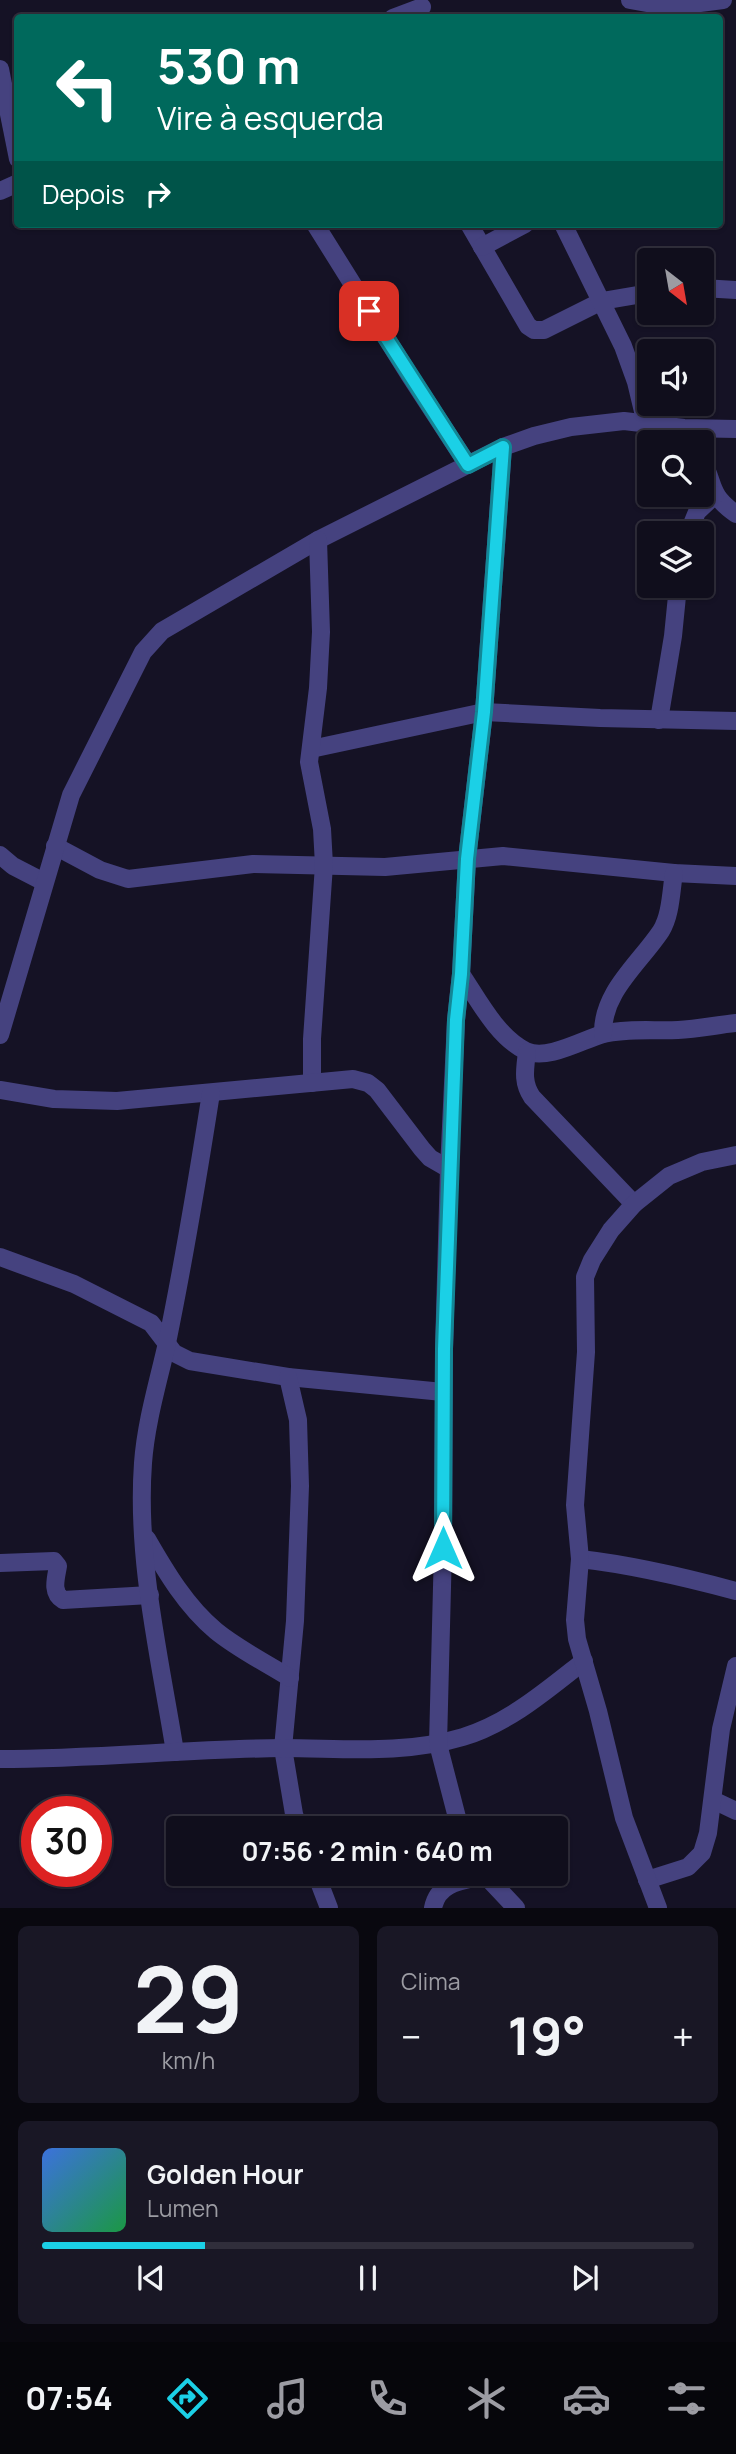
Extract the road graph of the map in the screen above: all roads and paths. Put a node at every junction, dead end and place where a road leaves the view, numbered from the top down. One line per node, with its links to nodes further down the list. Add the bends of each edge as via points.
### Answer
1 (630, 0): 2 (street, via 668,7)
2 (723, 0)
3 (422, 8): 4 (street)
4 (405, 14)
5 (0, 69): 6 (street)
6 (14, 139)
7 (318, 228): 21 (street)
8 (471, 228): 11 (street)
9 (518, 228): 11 (street)
10 (565, 228): 15 (street)
11 (482, 247): 15 (street, via 534,330 544,330)
12 (714, 289): 13 (street)
13 (736, 290)
14 (637, 295): 15 (street)
15 (602, 300): 16 (street, via 636,382)
16 (646, 424): 18 (street); 20 (street, via 624,421 571,427)
17 (736, 429): 19 (street)
18 (669, 430)
19 (714, 432)
20 (503, 447): 21 (street); 27 (street)
21 (468, 465): 25 (street)
22 (715, 495): 23 (street); 24 (street)
23 (736, 514)
24 (693, 521)
25 (318, 540): 30 (street, via 321,632); 31 (street, via 162,631 143,652 71,795)
26 (677, 598): 28 (street)
27 (484, 712): 28 (street); 30 (street); 33 (street)
28 (659, 720): 29 (street)
29 (736, 721)
30 (311, 750): 34 (street, via 310,776 322,829)
31 (55, 846): 34 (street, via 128,879 253,864); 37 (street)
32 (0, 855): 37 (street)
33 (467, 859): 34 (street, via 385,867); 35 (street, via 517,857); 38 (street)
34 (324, 865): 43 (street)
35 (674, 873): 36 (street); 40 (street, via 662,930 607,1006)
36 (736, 876)
37 (44, 882): 41 (street)
38 (461, 974): 42 (street, via 495,1023); 47 (street)
39 (736, 1023): 40 (street)
40 (603, 1034): 42 (street, via 567,1048)
41 (0, 1035)
42 (527, 1052): 48 (street, via 524,1076 532,1097)
43 (312, 1083): 45 (street); 47 (street, via 353,1079 368,1083 422,1149)
44 (0, 1090): 45 (street, via 103,1101)
45 (211, 1093): 50 (street)
46 (736, 1155): 48 (street, via 669,1176)
47 (449, 1169): 52 (street)
48 (634, 1204): 54 (street, via 611,1230 585,1277 586,1352 575,1505)
49 (0, 1258): 50 (street, via 118,1305 151,1323)
50 (166, 1344): 51 (street, via 190,1361); 53 (street, via 143,1464)
51 (288, 1377): 52 (street); 60 (street, via 298,1420 300,1486)
52 (443, 1392): 61 (street)
53 (143, 1533): 57 (street); 60 (street, via 192,1607 217,1631)
54 (580, 1559): 56 (street, via 664,1571); 58 (street, via 575,1620)
55 (0, 1563): 57 (street, via 54,1561 58,1566 55,1591 63,1600)
56 (736, 1591)
57 (150, 1595): 63 (street)
58 (584, 1661): 61 (street, via 520,1710); 69 (street, via 624,1818)
59 (736, 1666): 65 (street)
60 (290, 1678): 62 (street)
61 (438, 1744): 62 (street, via 379,1750); 68 (street)
62 (283, 1748): 63 (street); 67 (street)
63 (175, 1752): 64 (street)
64 (0, 1759)
65 (713, 1800): 66 (street); 69 (street, via 702,1853 688,1867)
66 (736, 1811)
67 (295, 1816)
68 (457, 1816)
69 (647, 1880): 76 (street)
70 (321, 1886): 73 (street)
71 (445, 1886): 74 (street, via 435,1897)
72 (495, 1886): 75 (street)
73 (329, 1908)
74 (433, 1908)
75 (516, 1908)
76 (658, 1908)

